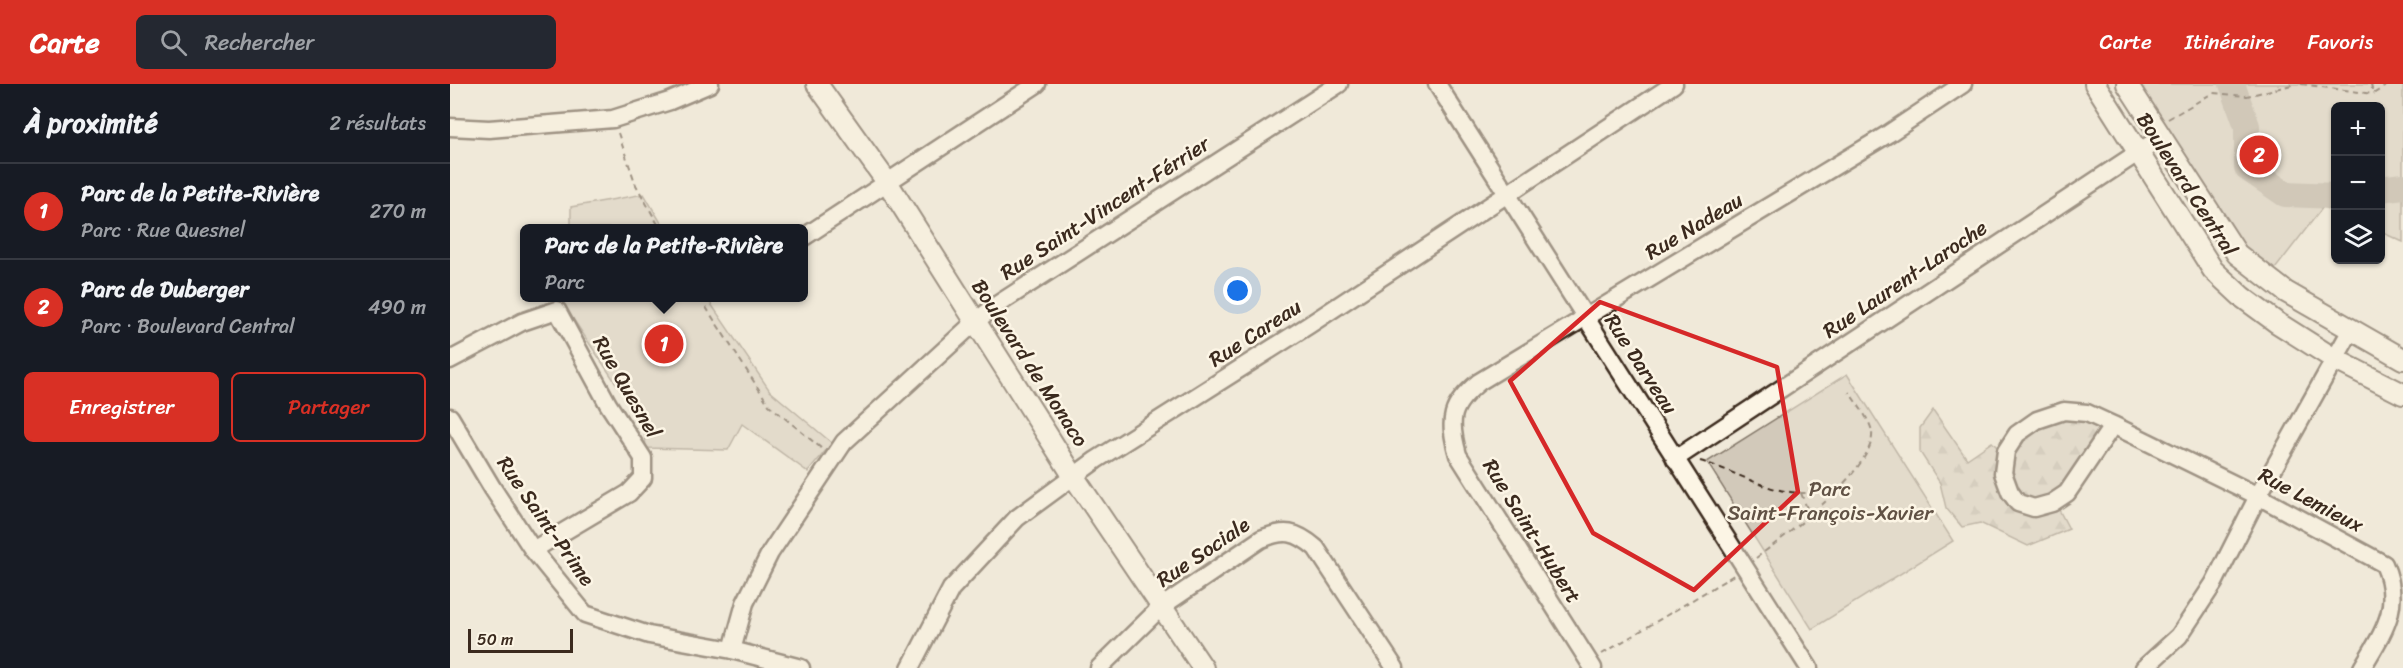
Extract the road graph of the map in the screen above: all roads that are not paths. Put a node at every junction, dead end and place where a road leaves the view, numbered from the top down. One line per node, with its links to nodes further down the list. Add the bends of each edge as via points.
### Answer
1 (711, 84): 10 (street, via 613,119 489,129)
2 (817, 84): 13 (street, Boulevard de Monaco)
3 (1037, 84): 13 (street)
4 (1339, 84): 17 (street, Rue Saint-Vincent-Férrier)
5 (1437, 84): 14 (street, Rue Darveau)
6 (1674, 84): 14 (street, Rue Careau)
7 (1963, 84): 16 (street, Rue Nadeau)
8 (2095, 84): 12 (street, Boulevard Central)
9 (2127, 84): 11 (street, Boulevard Central)
10 (450, 127)
11 (2160, 131): 12 (street, Rue Laurent-Laroche); 18 (street, Boulevard Central, via 2236,254 2286,292)
12 (2138, 153): 20 (street, Boulevard Central, via 2213,270 2242,297); 26 (street, Rue Laurent-Laroche)
13 (887, 182): 15 (street); 17 (street, Boulevard de Monaco)
14 (1509, 195): 16 (street, Rue Darveau); 27 (street, Rue Careau)
15 (808, 234)
16 (1585, 319): 23 (street, Rue Nadeau, via 1479,382 1462,396); 26 (street, Rue Darveau)
17 (975, 322): 27 (street, Boulevard de Monaco); 31 (street, Rue Saint-Vincent-Férrier, via 844,442 770,553 745,603)
18 (2351, 330): 20 (street); 21 (street, Boulevard Central)
19 (450, 360): 29 (street, Rue Quesnel, via 522,322 557,310 608,404 643,458 643,478 629,493)
20 (2336, 360): 22 (street, Boulevard Central); 28 (street)
21 (2403, 360)
22 (2403, 394)
23 (1453, 411): 32 (street, Rue Saint-Hubert, via 1452,433 1458,455)
24 (450, 417): 29 (street, Rue Saint-Prime)
25 (2113, 425): 25 (street, Rue Lemieux, via 2087,413 2064,411 2037,420 2017,434 2006,451 2003,473 2010,492 2018,502 2034,508 2067,493); 28 (street, Rue Lemieux)
26 (1678, 457): 38 (street, Rue Darveau)
27 (1074, 477): 30 (street, Boulevard de Monaco); 34 (street, Rue Careau, via 1017,518 951,589)
28 (2259, 496): 39 (street, via 2214,583 2179,636); 40 (street, Rue Lemieux, via 2384,564 2392,580 2394,600 2389,621)
29 (533, 550): 31 (street, Rue Saint-Prime, via 585,614 649,635)
30 (1161, 607): 35 (street, Rue Sociale); 36 (street, Boulevard de Monaco); 37 (street, Rue Sociale, via 1261,539 1277,532 1292,533 1316,548)
31 (732, 651): 33 (street, Rue Saint-Prime)
32 (1591, 665)
33 (801, 668)
34 (910, 668)
35 (1099, 668)
36 (1203, 668)
37 (1395, 668)
38 (1809, 668)
39 (2144, 668)
40 (2362, 668)

